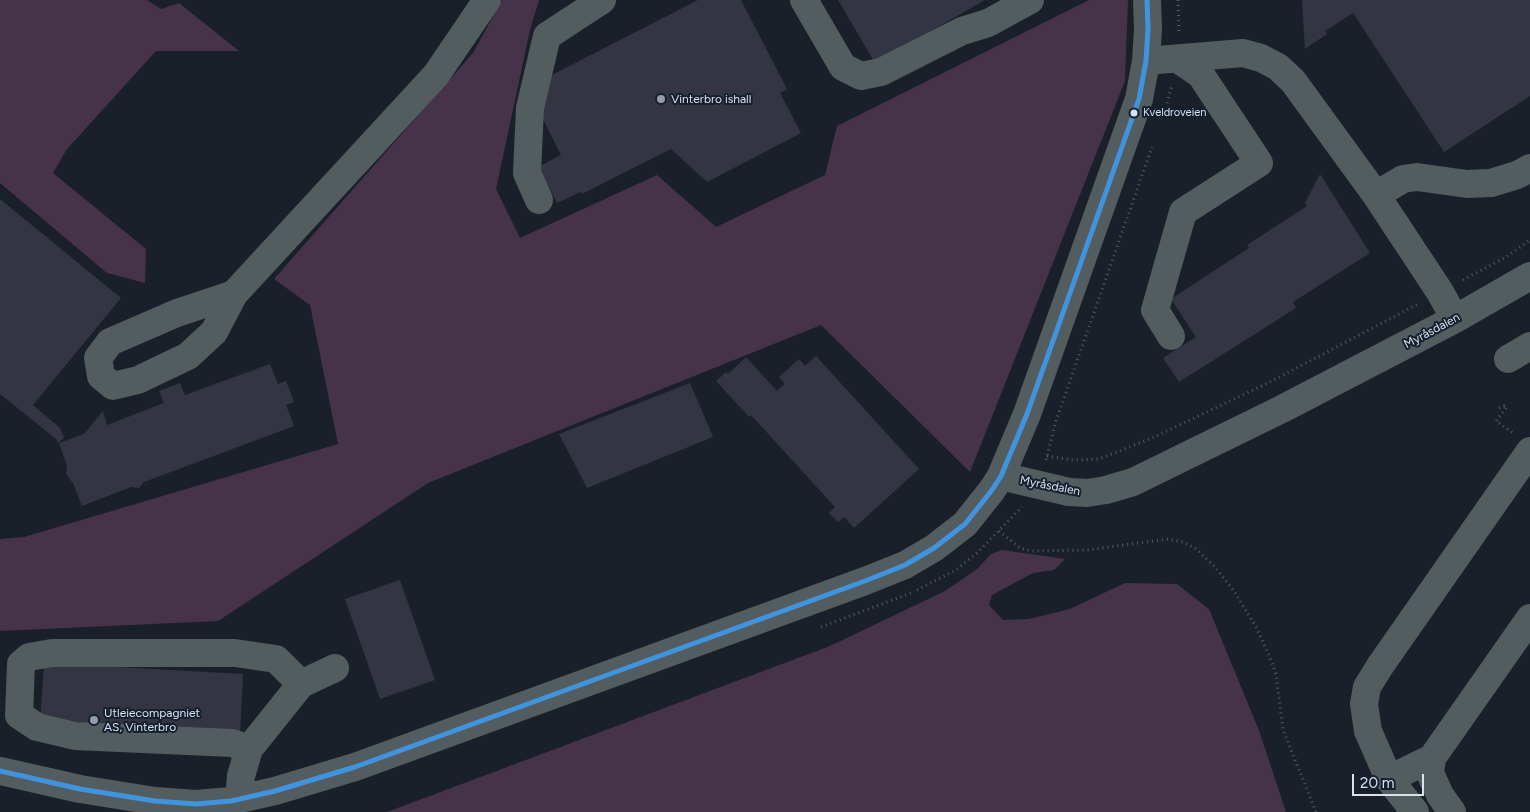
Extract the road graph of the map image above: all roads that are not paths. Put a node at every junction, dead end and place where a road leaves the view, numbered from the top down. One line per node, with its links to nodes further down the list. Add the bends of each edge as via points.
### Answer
1 (487, 0): 12 (street, via 436,75)
2 (601, 0): 10 (street, via 547,36 530,108 527,163 527,173)
3 (804, 0): 4 (street, via 842,67 861,76 881,72)
4 (1030, 0)
5 (1147, 0): 7 (street)
6 (1178, 59): 7 (street); 9 (street, via 1243,53 1278,67 1294,81); 14 (street, via 1201,75 1260,163 1183,212 1155,310)
7 (1146, 60): 16 (street, via 1127,135 1027,414)
8 (1530, 168): 9 (street, via 1491,182 1467,184 1417,177 1403,179)
9 (1376, 195): 13 (street)
10 (539, 200)
11 (1530, 276): 13 (street, Myråsdalen)
12 (234, 294): 12 (street, via 214,332 188,356 138,380 113,386 100,376 98,358 110,342 177,313)
13 (1455, 319): 16 (street, Myråsdalen, via 1133,482 1087,493 1069,492)
14 (1171, 336)
15 (1525, 445): 23 (street, via 1367,687 1364,704 1368,731)
16 (1001, 476): 24 (street, via 965,524 905,565 355,767)
17 (1530, 618): 21 (street)
18 (334, 668): 19 (street)
19 (301, 684): 20 (street); 20 (street, via 276,658 235,653 52,653 29,657 21,664 19,715 37,727 75,736 232,743)
20 (249, 749): 24 (street, via 241,776)
21 (1432, 758): 23 (street); 26 (street, via 1430,773)
22 (0, 771): 24 (street, via 155,801 196,804)
23 (1389, 779): 25 (street)
24 (239, 799)
25 (1415, 812)
26 (1452, 812)

